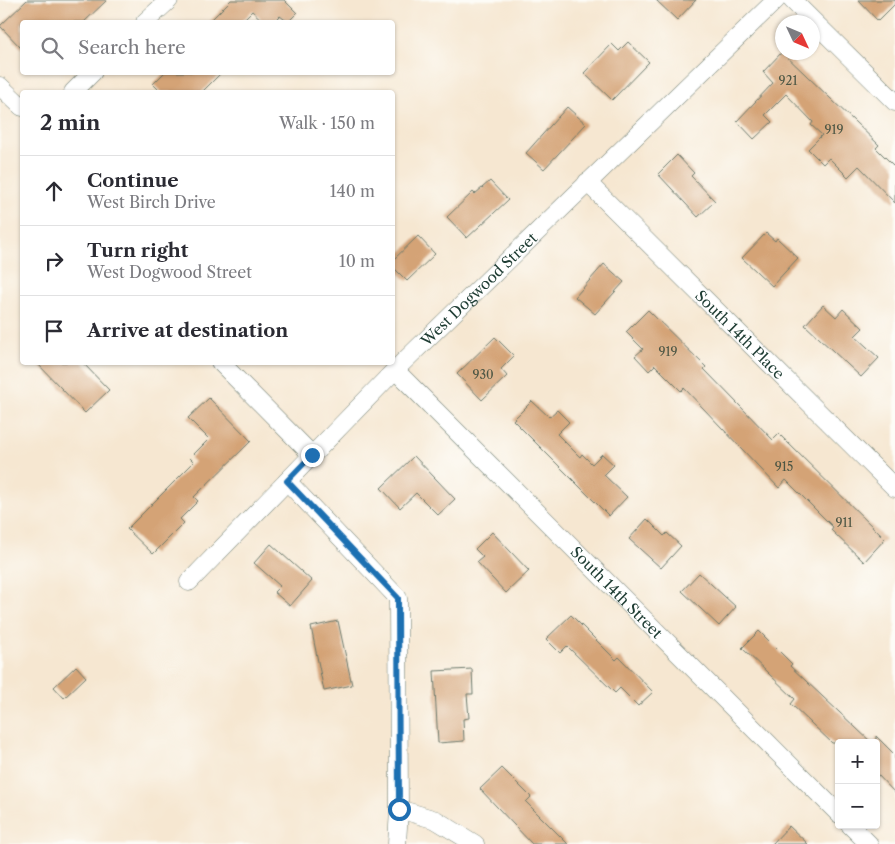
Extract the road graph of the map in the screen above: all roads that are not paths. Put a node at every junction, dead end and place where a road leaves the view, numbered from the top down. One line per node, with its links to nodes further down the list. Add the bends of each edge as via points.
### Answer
1 (168, 0): 4 (street)
2 (776, 0): 10 (street, West Dogwood Street)
3 (792, 0): 8 (street)
4 (147, 20)
5 (90, 75): 7 (street)
6 (0, 86): 9 (street)
7 (74, 90)
8 (895, 102)
9 (20, 105)
10 (587, 182): 12 (street, West Dogwood Street); 15 (street, South 14th Place)
11 (223, 365): 13 (street)
12 (395, 370): 13 (street, West Dogwood Street); 18 (street, South 14th Street)
13 (312, 455): 14 (street, West Dogwood Street)
14 (287, 481): 16 (street, West Dogwood Street); 17 (street, via 398,598)
15 (895, 488)
16 (189, 582)
17 (399, 809): 20 (street); 21 (street, via 436,820)
18 (835, 810)
19 (854, 829): 22 (street)
20 (397, 844)
21 (475, 844)
22 (869, 844)

